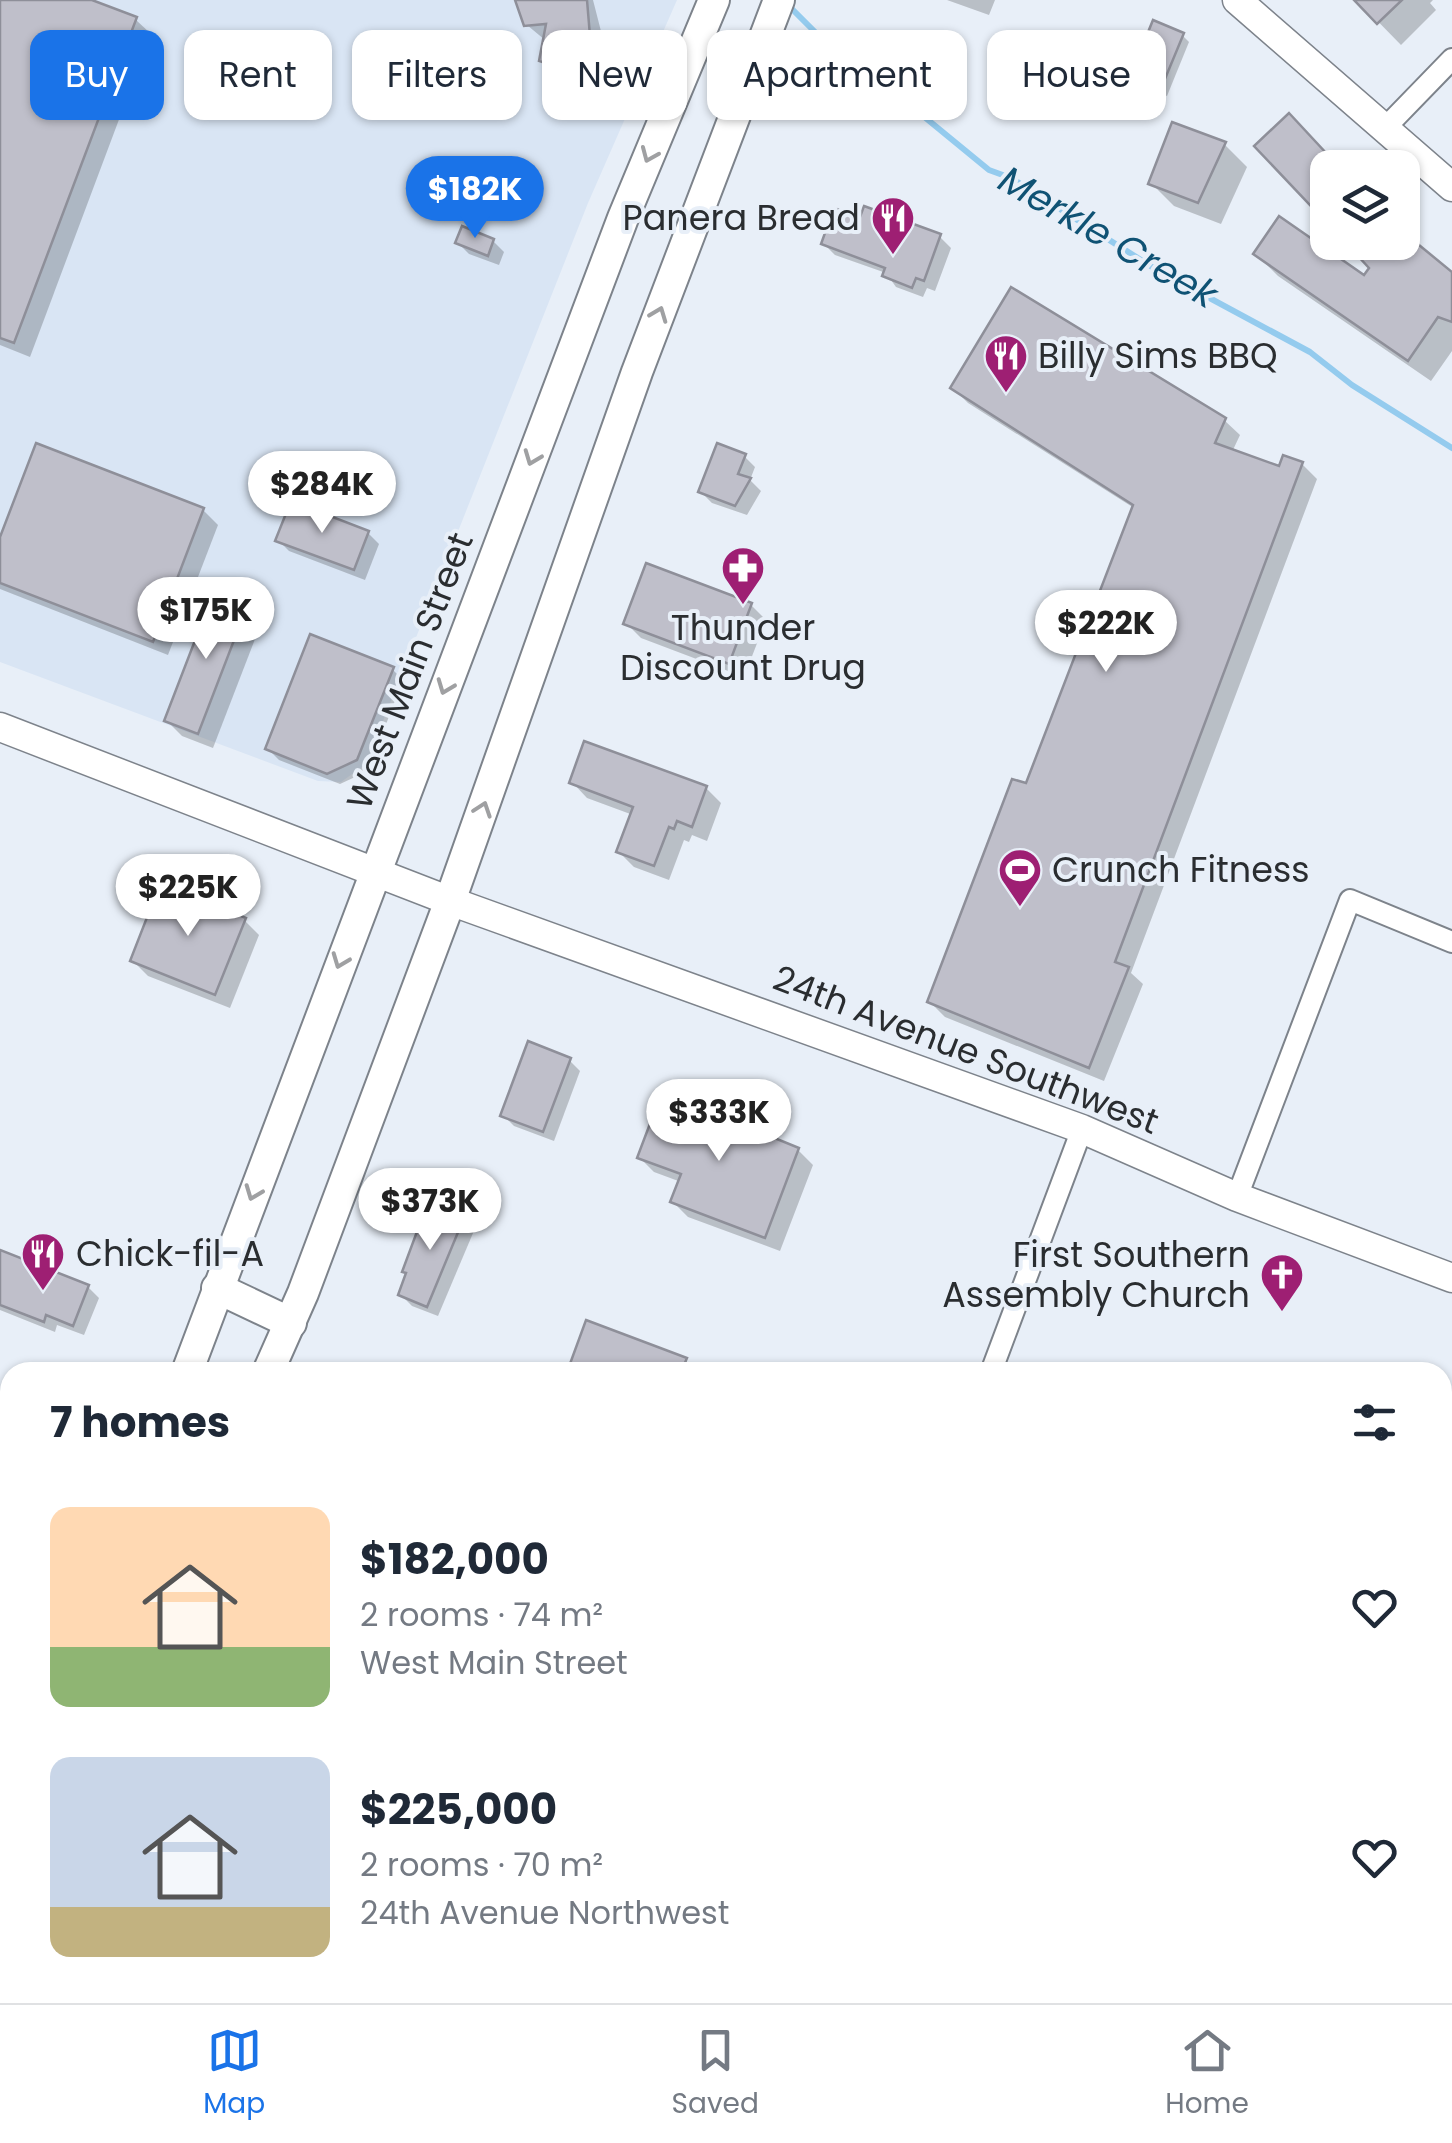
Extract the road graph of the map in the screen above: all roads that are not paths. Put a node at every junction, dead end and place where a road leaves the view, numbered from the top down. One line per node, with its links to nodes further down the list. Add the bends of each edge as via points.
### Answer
1 (714, 0): 8 (main road, West Main Street, one-way to 8, via 623,218)
2 (1237, 0): 5 (main road)
3 (778, 4): 9 (main road, one-way to 3, via 637,372)
4 (1452, 59): 5 (street)
5 (1387, 126): 6 (main road)
6 (1452, 187)
7 (0, 727): 8 (main road, 24th Avenue Southwest)
8 (375, 869): 9 (main road, 24th Avenue Southwest); 14 (main road, West Main Street, one-way to 14)
9 (450, 901): 11 (main road, 24th Avenue Southwest); 15 (main road)
10 (1452, 942): 12 (street, via 1350,900)
11 (1082, 1129): 12 (main road, 24th Avenue Southwest); 18 (street)
12 (1237, 1196): 13 (main road, 24th Avenue Southwest)
13 (1452, 1278)
14 (217, 1288): 15 (main road); 16 (main road, West Main Street)
15 (291, 1323): 17 (main road)
16 (191, 1362)
17 (273, 1362)
18 (995, 1362)

